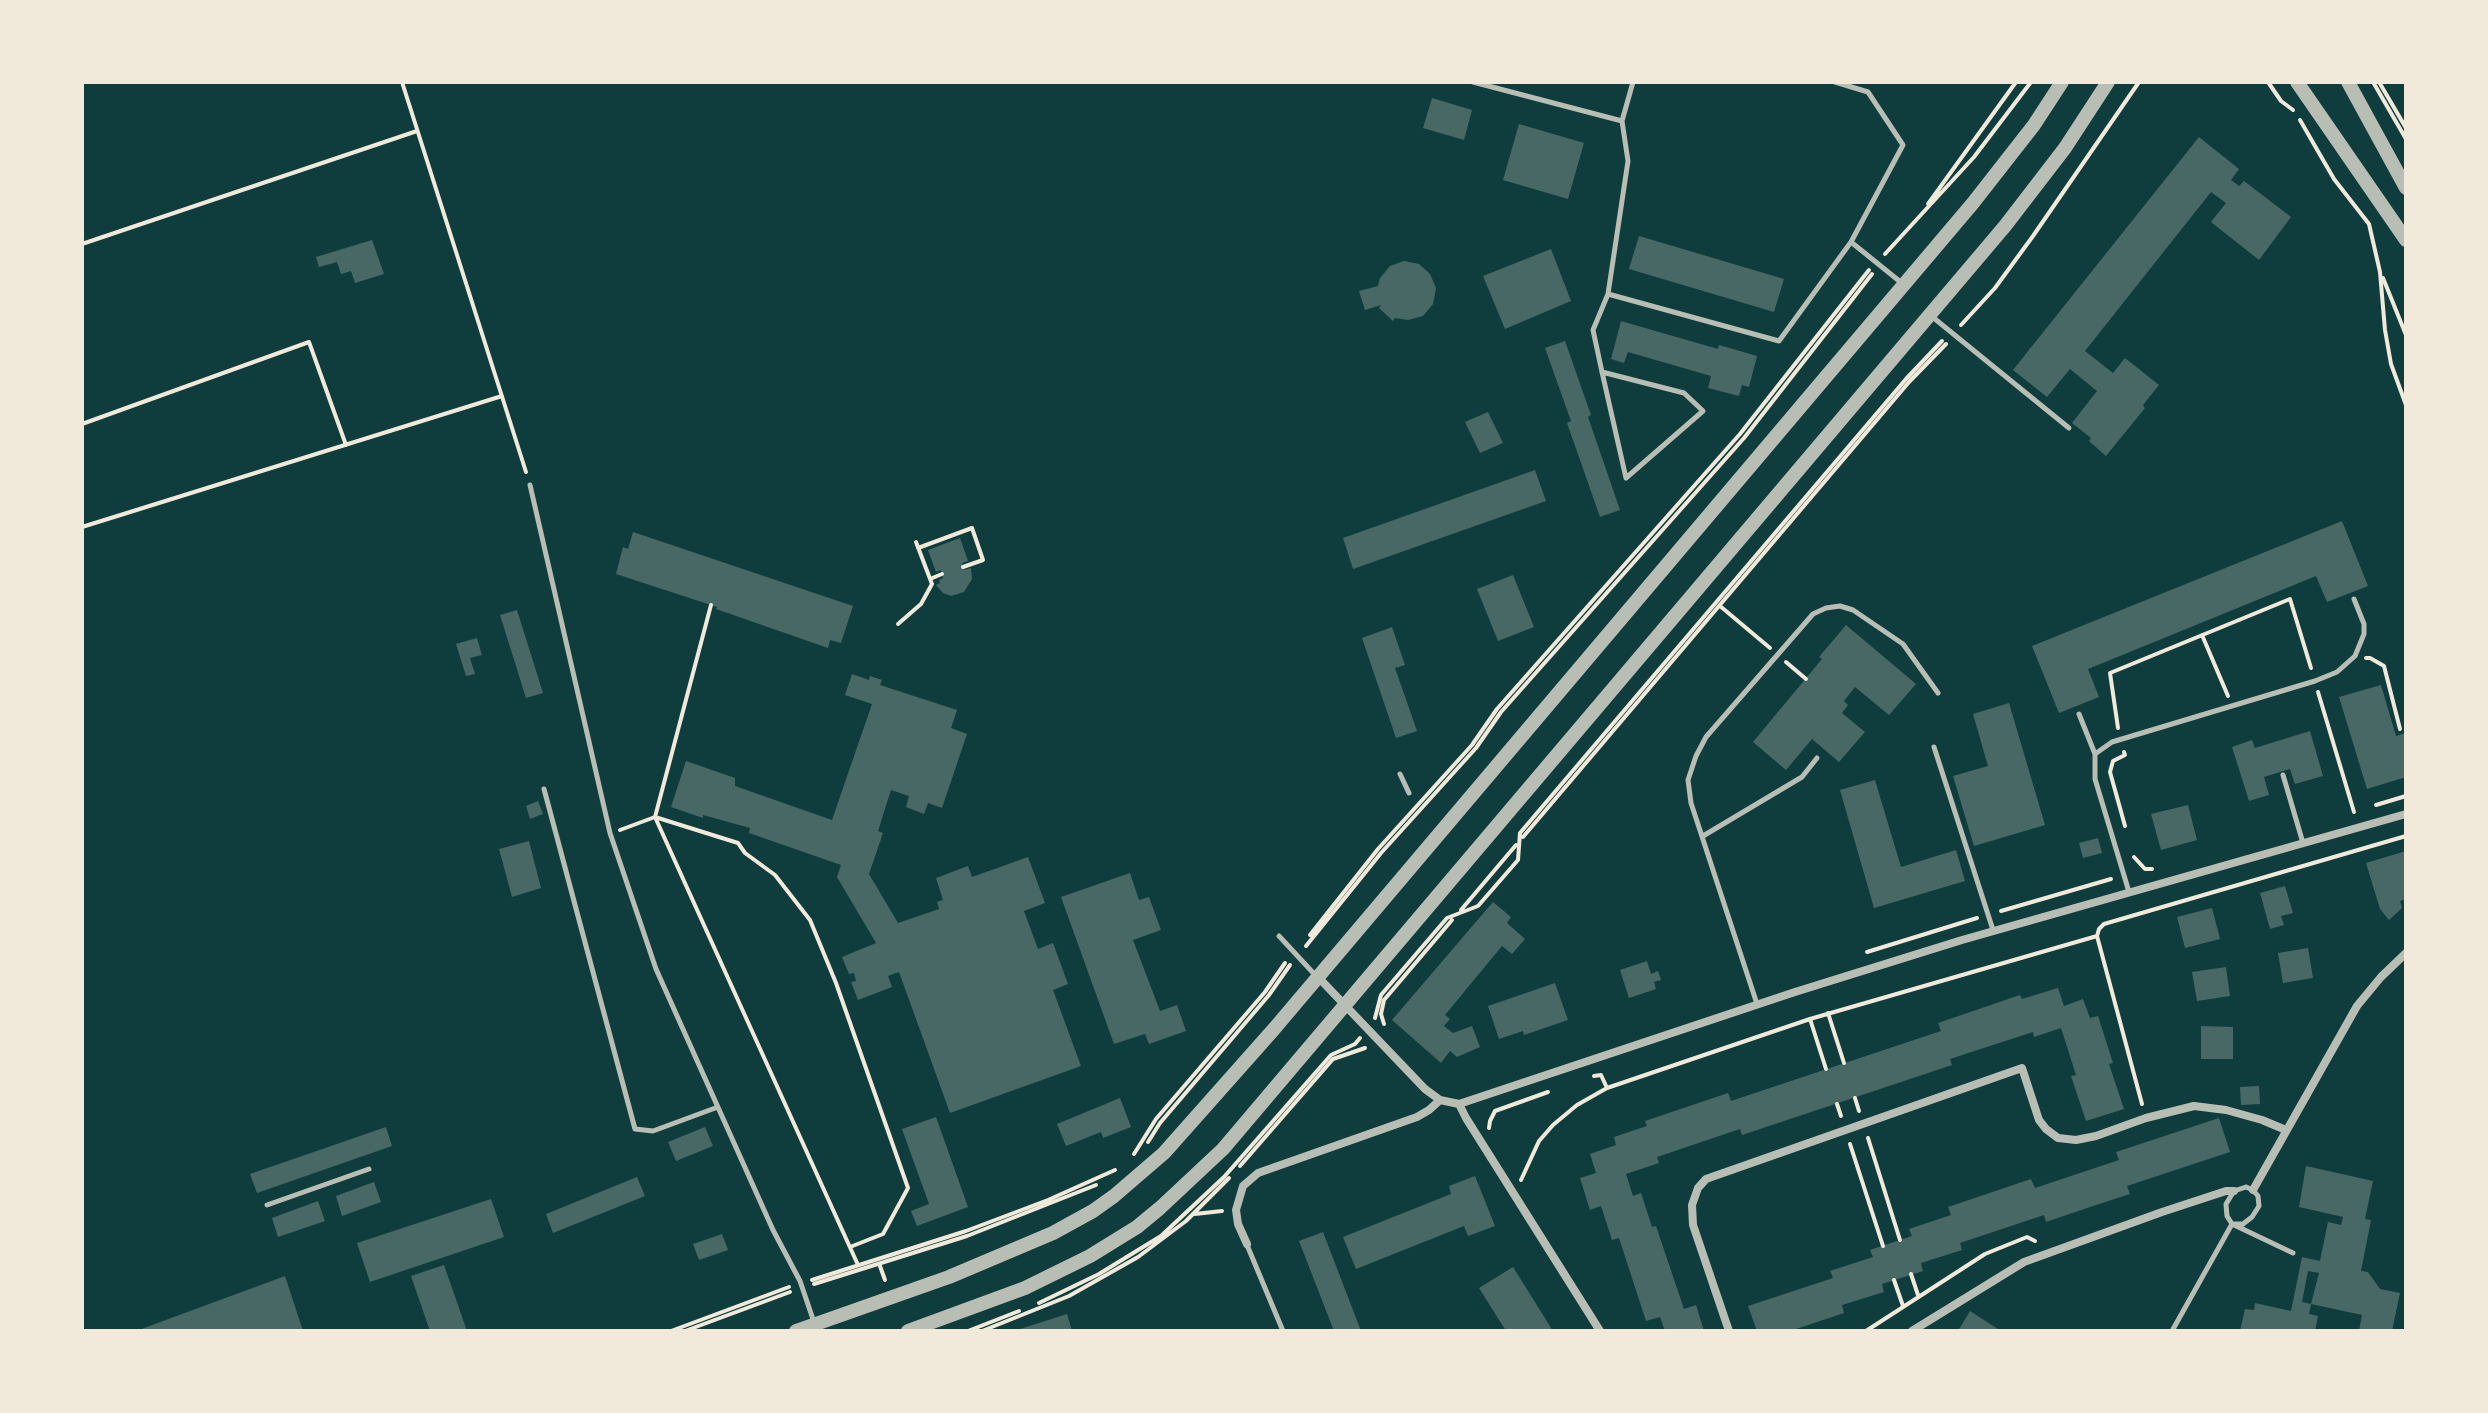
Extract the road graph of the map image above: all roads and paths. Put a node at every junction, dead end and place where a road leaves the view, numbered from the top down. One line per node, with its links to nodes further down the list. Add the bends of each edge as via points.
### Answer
1 (402, 82): 20 (path)
2 (1473, 82): 18 (lane)
3 (1633, 82): 18 (lane)
4 (1835, 82): 25 (lane, via 1868,92 1903,145)
5 (2016, 82): 23 (path)
6 (2031, 82): 23 (path)
7 (2062, 82): 29 (street, via 1994,177)
8 (2108, 82): 31 (street, via 2033,191)
9 (2132, 82): 16 (path)
10 (2139, 82): 16 (path)
11 (2268, 82): 28 (path, via 2295,112 2334,179 2369,224)
12 (2297, 82): 24 (street)
13 (2348, 82): 22 (street)
14 (2373, 82): 21 (path)
15 (2379, 82): 17 (path)
16 (2131, 91): 32 (path, via 2026,247)
17 (2404, 119): 19 (path)
18 (1622, 121): 30 (lane, via 1628,161)
19 (2406, 128)
20 (417, 131): 26 (path); 35 (path)
21 (2406, 139)
22 (2406, 188)
23 (1923, 213): 27 (path)
24 (2406, 240)
25 (1851, 242): 29 (lane); 30 (lane, via 1779,341)
26 (82, 244)
27 (1882, 257)
28 (2380, 272): 33 (path); 36 (path, via 2391,364)
29 (1904, 285): 86 (street)
30 (1608, 294): 34 (lane, via 1593,330)
31 (1930, 315): 38 (lane); 88 (street)
32 (1957, 329)
33 (2406, 335)
34 (1602, 372): 34 (lane, via 1612,418 1626,478 1703,411 1684,393)
35 (502, 396): 39 (path); 40 (path)
36 (2406, 405)
37 (82, 424): 39 (path, via 309,342)
38 (2069, 428)
39 (346, 445): 41 (path)
40 (530, 485): 102 (lane, via 610,833 656,969)
41 (82, 527)
42 (963, 567): 44 (path, via 983,560 972,528 917,545)
43 (942, 574): 44 (path)
44 (930, 579): 48 (path, via 921,604)
45 (2354, 599): 53 (lane, via 2364,624 2359,651 2337,672)
46 (711, 605): 68 (path)
47 (1720, 606): 50 (path); 73 (path); 91 (path, via 1948,339 1906,379 1520,833 1518,860 1478,906 1447,918 1381,995)
48 (898, 624)
49 (2202, 635): 53 (path, via 2290,599); 55 (path); 58 (path, via 2110,673)
50 (1777, 655): 52 (path); 54 (lane, via 1813,614 1840,606 1903,644); 71 (lane, via 1706,737 1696,756 1688,780)
51 (2359, 663): 57 (path, via 2370,658 2384,666)
52 (1806, 679)
53 (2315, 681): 55 (lane); 66 (path)
54 (1938, 693)
55 (2231, 706): 58 (lane)
56 (2079, 714): 60 (lane)
57 (2400, 729)
58 (2120, 740): 60 (lane); 70 (path, via 2125,755 2113,761 2110,772)
59 (1934, 747): 81 (lane)
60 (2095, 754): 78 (lane, via 2095,779)
61 (1817, 758): 71 (lane, via 1802,777)
62 (1400, 774): 65 (lane)
63 (2283, 775): 74 (lane)
64 (544, 789): 102 (lane, via 635,1129 653,1131)
65 (1409, 793)
66 (2354, 812)
67 (2406, 814): 74 (street)
68 (655, 817): 69 (path); 120 (path); 120 (path, via 738,843 775,875 810,920 908,1188 883,1234)
69 (625, 828)
70 (2127, 832)
71 (1703, 836): 87 (lane)
72 (2406, 836): 83 (path, via 2104,924)
73 (1523, 837)
74 (2303, 844): 78 (street)
75 (1516, 845): 79 (path)
76 (2131, 846): 77 (path)
77 (2135, 859)
78 (2129, 893): 81 (street)
79 (1461, 910)
80 (1452, 920): 92 (path, via 1384,1000)
81 (1993, 931): 87 (street)
82 (1279, 936): 86 (lane)
83 (2097, 936): 89 (path); 103 (path)
84 (1313, 937): 84 (path, via 1378,849 1740,434 1874,268 1744,438 1510,701 1476,748)
85 (2406, 953): 106 (street, via 2357,1006)
86 (1318, 977): 88 (street); 129 (street, via 1176,1141 1093,1211 991,1260)
87 (1757, 1004): 100 (street)
88 (1345, 1005): 99 (street); 133 (street, via 1223,1149 1148,1219 1050,1278)
89 (1828, 1013): 90 (path); 93 (path)
90 (1810, 1019): 94 (path); 96 (path)
91 (1374, 1020)
92 (1384, 1025)
93 (1844, 1063)
94 (1826, 1069)
95 (1581, 1080): 96 (path, via 1601,1075)
96 (1607, 1088): 110 (path, via 1553,1125 1539,1141 1520,1182)
97 (1553, 1091): 107 (path, via 1495,1111)
98 (1855, 1098): 104 (path)
99 (1440, 1100): 100 (street); 114 (street, via 1417,1117 1258,1173 1243,1186)
100 (1459, 1104): 135 (street)
101 (1837, 1104): 105 (path)
102 (718, 1107): 129 (lane, via 800,1281)
103 (2146, 1118): 104 (street, via 2096,1136 2058,1138 2039,1120 2022,1068); 106 (street, via 2194,1106 2226,1110)
104 (1863, 1124): 105 (street); 117 (path)
105 (1846, 1130): 119 (path); 136 (street, via 1706,1179 1698,1188 1693,1225)
106 (2286, 1130): 111 (street)
107 (1491, 1133)
108 (1128, 1162): 108 (path, via 1156,1119 1287,964 1269,995)
109 (369, 1169): 113 (lane)
110 (1514, 1171)
111 (2253, 1190): 112 (lane); 116 (lane, via 2259,1206 2243,1224)
112 (2234, 1191): 116 (lane, via 2226,1204); 137 (street, via 2024,1262)
113 (267, 1205)
114 (1236, 1210): 115 (path); 118 (street)
115 (1193, 1214)
116 (2232, 1224): 121 (lane); 138 (lane)
117 (1900, 1240)
118 (1247, 1244): 134 (lane)
119 (1883, 1246)
120 (850, 1247): 123 (path)
121 (2293, 1253)
122 (879, 1262): 123 (path); 123 (path, via 1120,1170 1106,1181 967,1236 810,1283); 126 (path)
123 (858, 1265)
124 (1911, 1274): 127 (path)
125 (1894, 1280): 128 (path)
126 (887, 1286)
127 (1918, 1296)
128 (1903, 1306)
129 (816, 1328): 132 (street)
130 (671, 1331): 131 (path, via 794,1288)
131 (685, 1331)
132 (796, 1331)
133 (908, 1331)
134 (1283, 1331)
135 (1600, 1331)
136 (1729, 1331)
137 (1912, 1331)
138 (2172, 1331)

